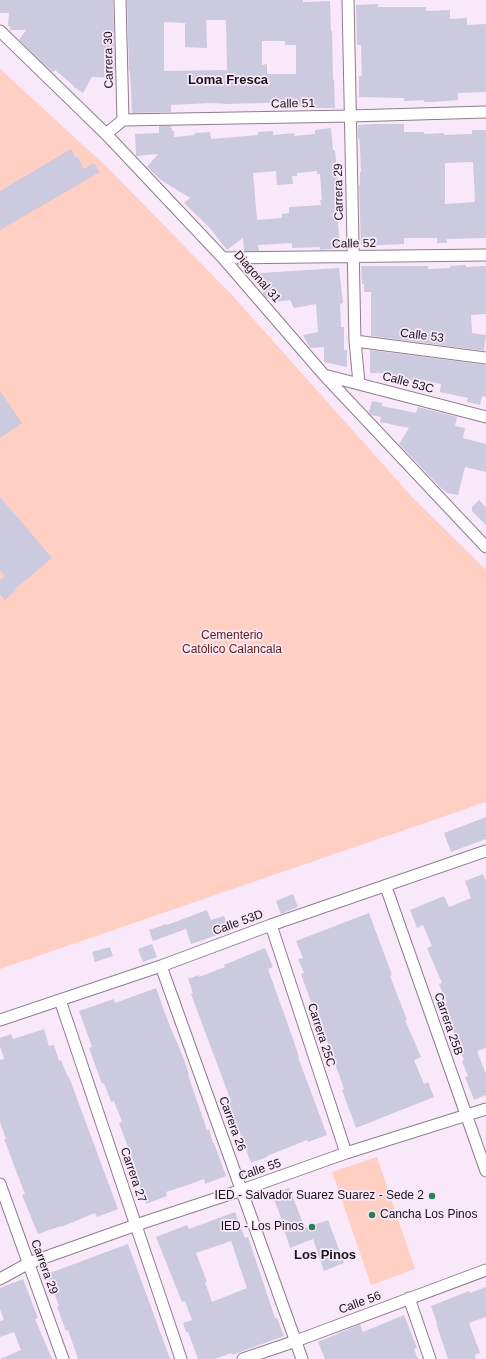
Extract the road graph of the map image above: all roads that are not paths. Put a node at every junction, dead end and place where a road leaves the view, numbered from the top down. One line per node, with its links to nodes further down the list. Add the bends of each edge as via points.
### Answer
1 (120, 0): 6 (street, Carrera 30)
2 (348, 0): 5 (street, Carrera 29)
3 (0, 31): 7 (street, Diagonal 31)
4 (486, 112): 5 (street, Calle 51)
5 (350, 116): 6 (street, Calle 51); 9 (street, Carrera 29)
6 (123, 120): 7 (street)
7 (106, 134): 10 (street, Diagonal 31)
8 (486, 255): 9 (street, Calle 52)
9 (353, 256): 10 (street, Calle 52); 11 (street, Carrera 29)
10 (223, 258): 13 (street, Diagonal 31)
11 (355, 341): 12 (street, Calle 53); 14 (street, Carrera 29)
12 (486, 358)
13 (324, 375): 14 (street, Calle 53C); 16 (street, Diagonal 31)
14 (359, 383): 15 (street, Calle 53C)
15 (486, 417)
16 (486, 547)
17 (486, 851): 18 (street, Calle 53D)
18 (386, 887): 19 (street, Calle 53D); 24 (street, Carrera 25B)
19 (271, 925): 20 (street, Calle 53D); 25 (street, Carrera 25C)
20 (161, 966): 21 (street, Calle 53D); 28 (street, Carrera 26)
21 (60, 1000): 22 (street, Calle 53D); 29 (street, Carrera 27)
22 (0, 1020)
23 (486, 1109): 24 (street, Calle 55)
24 (467, 1115): 25 (street, Calle 55); 26 (street, Carrera 25B)
25 (346, 1153): 28 (street, Calle 55)
26 (486, 1171)
27 (0, 1184): 30 (street, Carrera 29)
28 (242, 1190): 29 (street, Calle 55); 34 (street, Carrera 26)
29 (136, 1225): 30 (street, Calle 55); 36 (street, Carrera 27)
30 (29, 1263): 32 (street, Calle 55); 35 (street, Carrera 29)
31 (486, 1270): 33 (street, Calle 56)
32 (0, 1279)
33 (409, 1298): 34 (street, Calle 56); 39 (street)
34 (296, 1341): 37 (street, Calle 56); 38 (street, Carrera 26)
35 (63, 1359)
36 (181, 1359)
37 (243, 1359)
38 (302, 1359)
39 (430, 1359)

